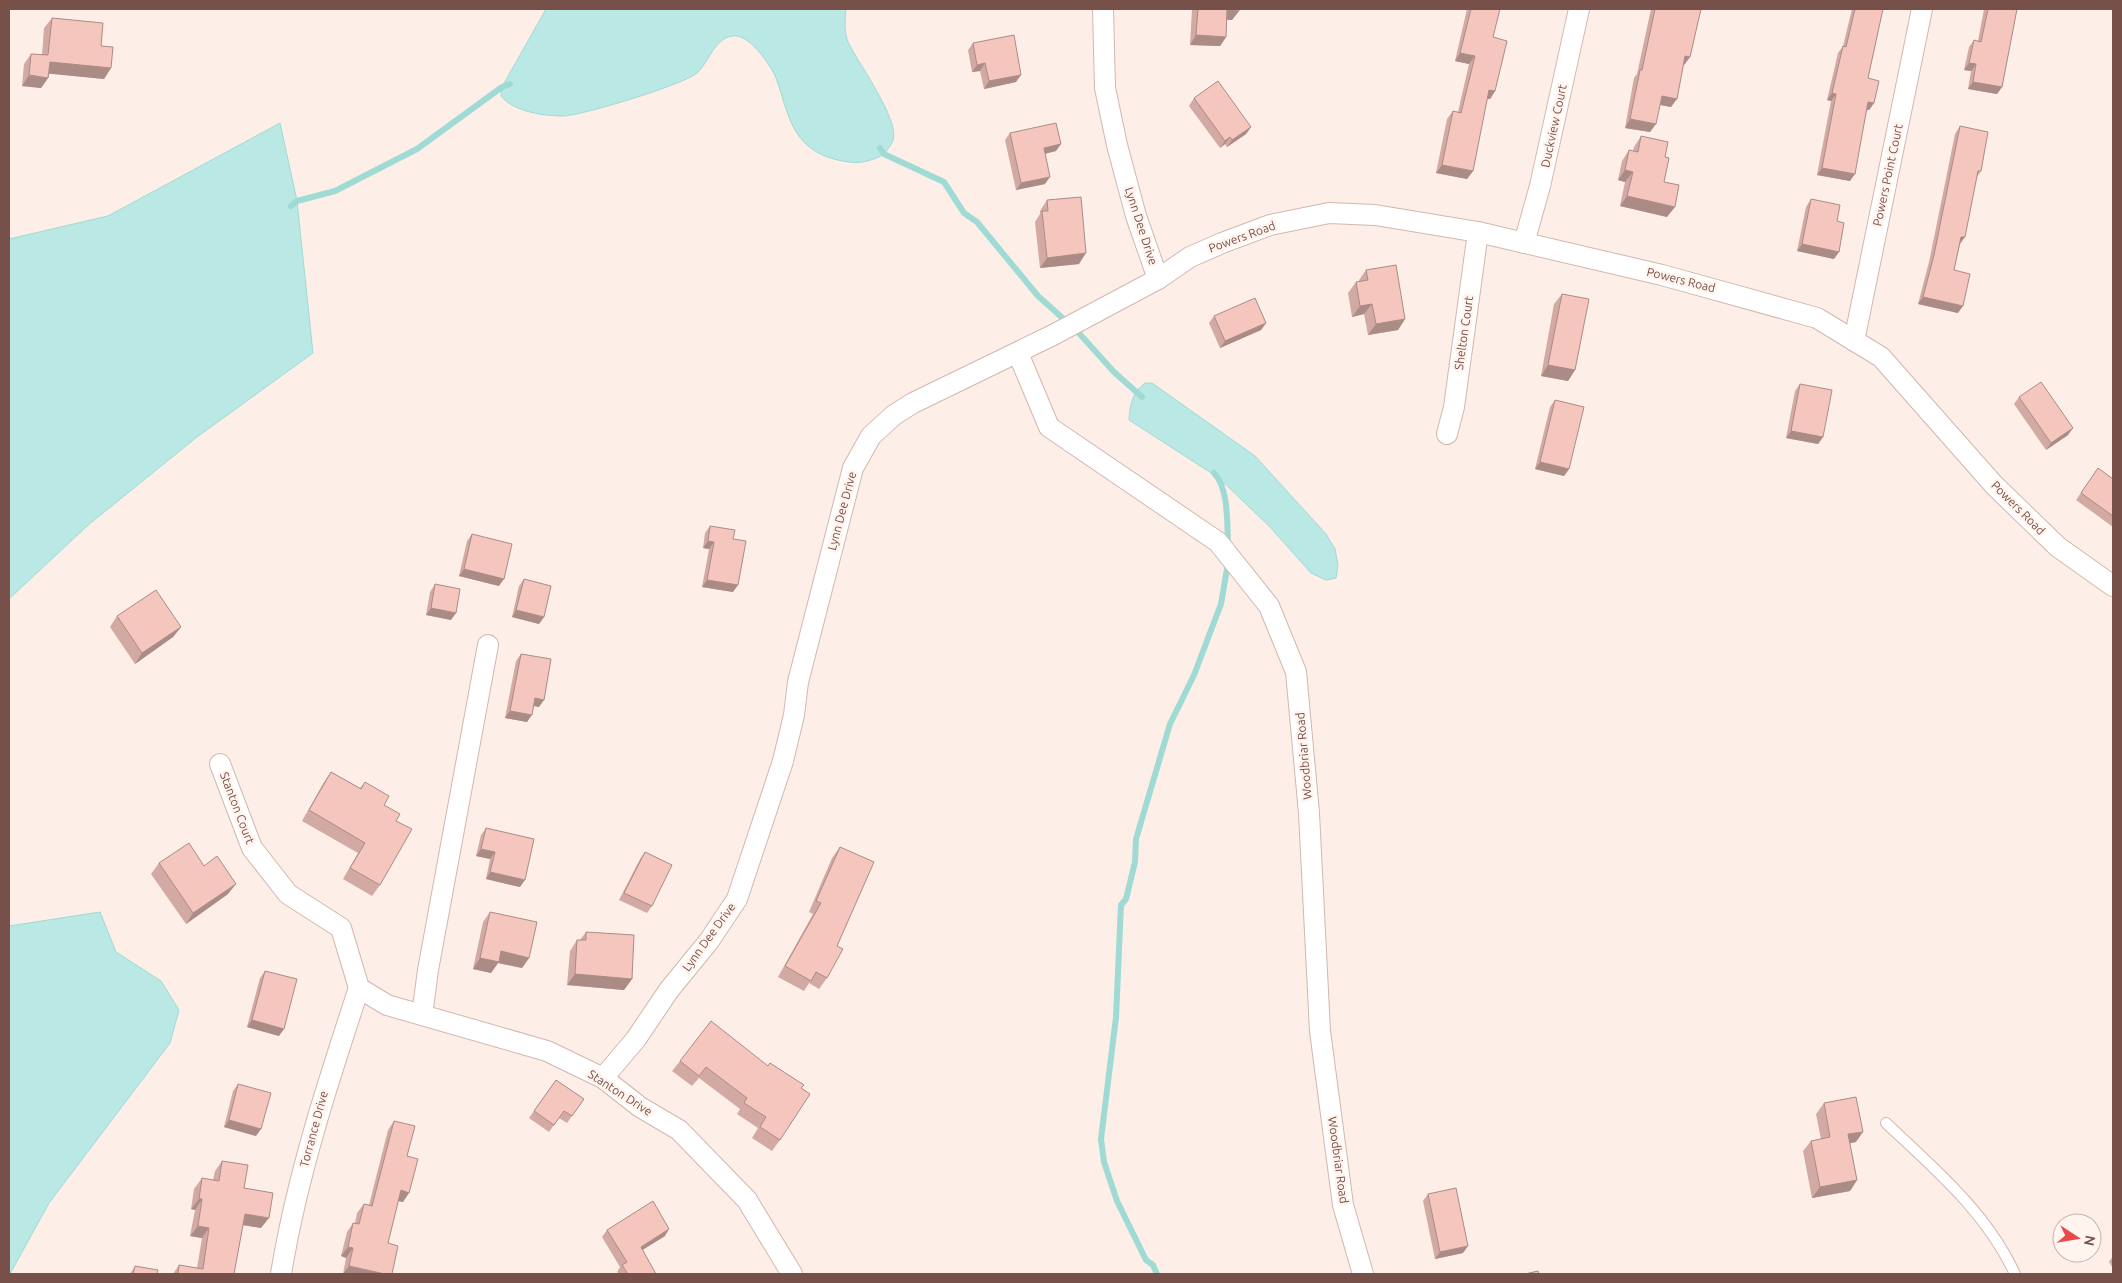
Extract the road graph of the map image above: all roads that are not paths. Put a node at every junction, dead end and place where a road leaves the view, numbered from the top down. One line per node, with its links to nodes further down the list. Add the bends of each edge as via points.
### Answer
1 (1103, 9): 6 (street, Lynn Dee Drive, via 1105,88 1136,216)
2 (1579, 9): 5 (street, Duckview Court, via 1540,186)
3 (1922, 9): 7 (street, Powers Point Court)
4 (1478, 232): 5 (street, Powers Road); 6 (street, Powers Road, via 1375,215 1329,212 1270,225 1222,243 1190,257); 9 (street, Shelton Court, via 1454,407)
5 (1524, 243): 7 (street, Powers Road, via 1741,295 1817,318)
6 (1158, 279): 8 (street, Lynn Dee Drive)
7 (1854, 341): 10 (street, Powers Road, via 1881,357 1994,485 2058,547)
8 (1018, 353): 15 (street, Lynn Dee Drive, via 913,403 871,436 853,468 798,682 783,762 737,899 636,1039); 19 (street, Woodbriar Road, via 1049,427 1218,542 1269,606 1296,672 1305,758 1320,1031 1343,1205)
9 (1447, 434)
10 (2113, 586)
11 (488, 644): 14 (street)
12 (220, 764): 13 (street, Stanton Court, via 252,848 288,894 341,928)
13 (359, 988): 14 (street, Stanton Drive, via 388,1005); 17 (street, Torrance Drive, via 308,1149)
14 (422, 1015): 15 (street, Stanton Drive, via 548,1051)
15 (603, 1078): 18 (street, Stanton Drive, via 640,1107 679,1130 747,1200)
16 (1886, 1123): 20 (lane, via 1956,1188 2004,1251)
17 (281, 1274)
18 (792, 1274)
19 (1363, 1274)
20 (2015, 1274)

